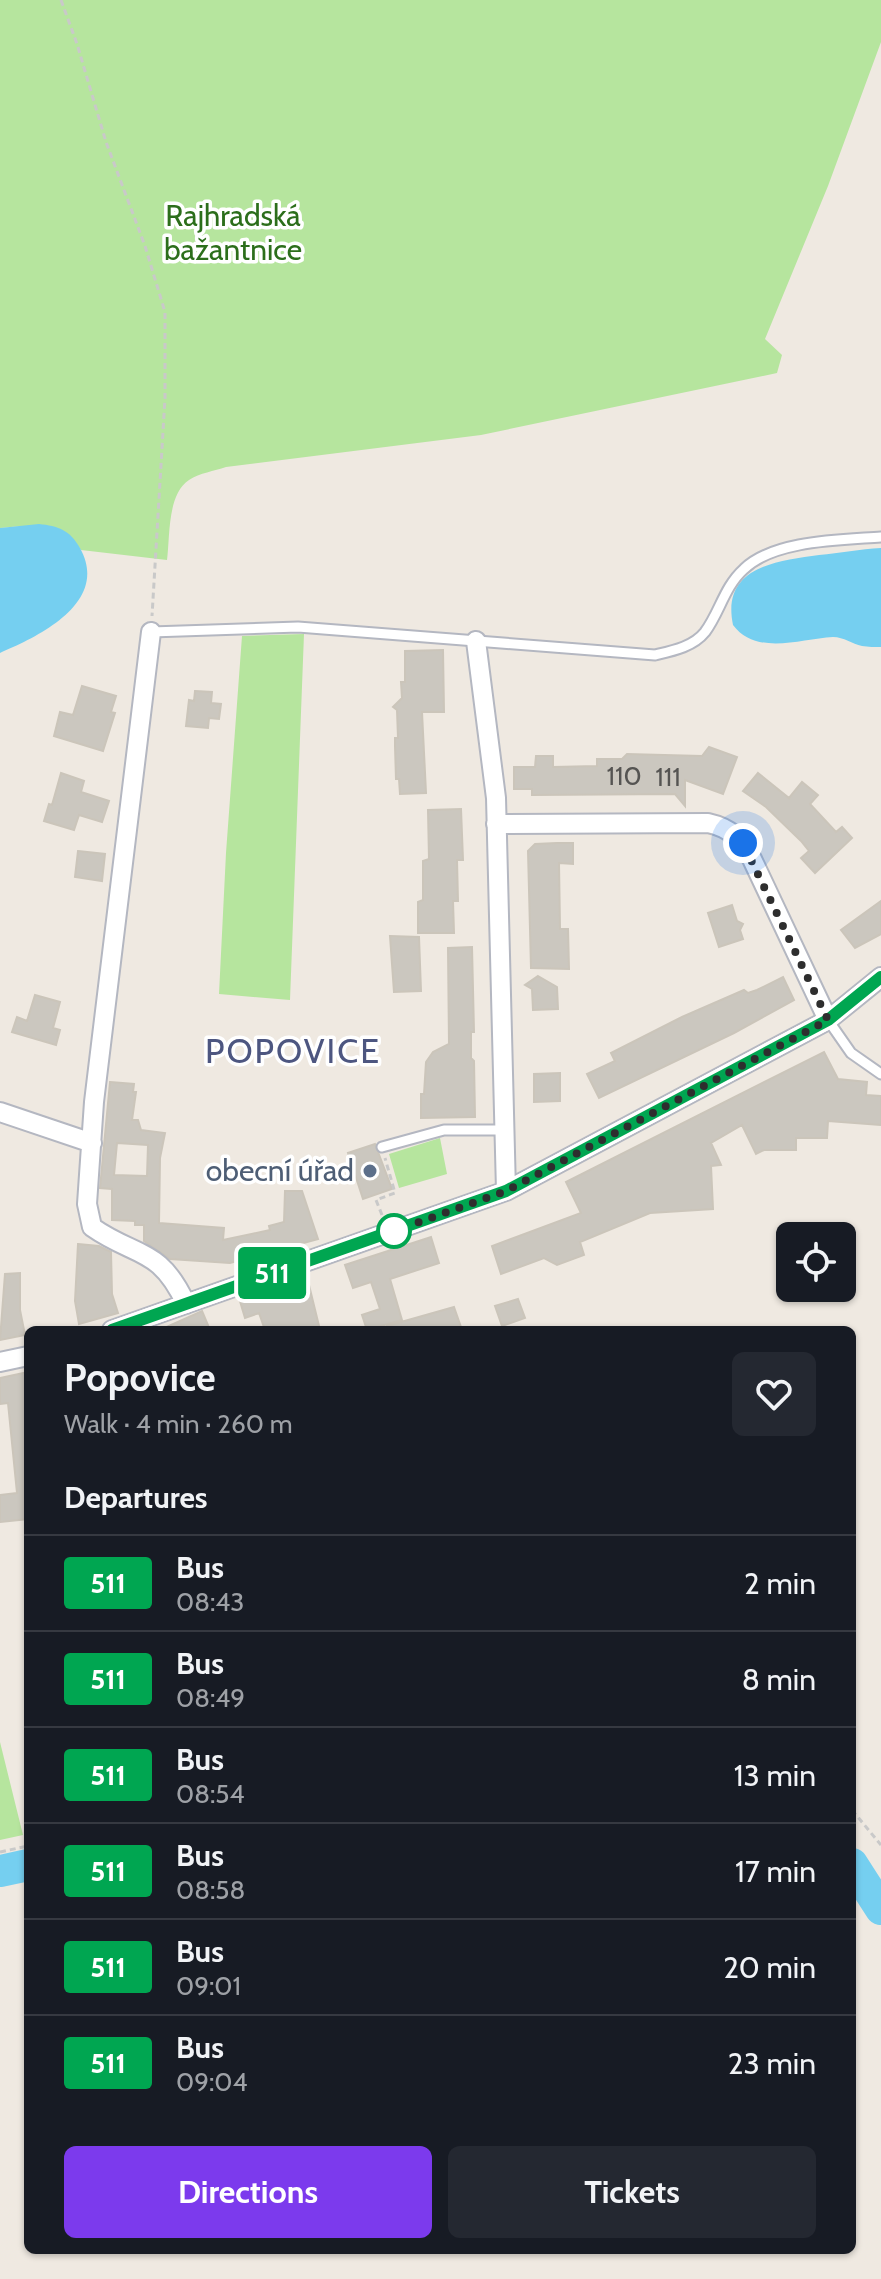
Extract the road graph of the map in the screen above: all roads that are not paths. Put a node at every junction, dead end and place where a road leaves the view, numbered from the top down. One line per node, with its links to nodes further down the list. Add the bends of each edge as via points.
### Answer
1 (881, 537): 3 (lane, via 843,539 759,557 725,591 704,633 682,648 655,655)
2 (151, 632): 3 (lane, via 298,627); 10 (street)
3 (476, 641): 4 (street)
4 (496, 824): 6 (street, via 699,823 725,828 752,859); 9 (street)
5 (881, 977): 6 (street)
6 (828, 1020): 7 (lane, via 851,1053); 12 (street)
7 (881, 1074)
8 (0, 1112): 10 (street)
9 (504, 1130): 11 (lane, via 444,1130); 12 (street)
10 (92, 1143): 13 (street, via 87,1204 92,1227 161,1265)
11 (382, 1147)
12 (506, 1191): 13 (street)
13 (186, 1304): 14 (street)
14 (123, 1326)
15 (24, 1357): 16 (street)
16 (0, 1362)

